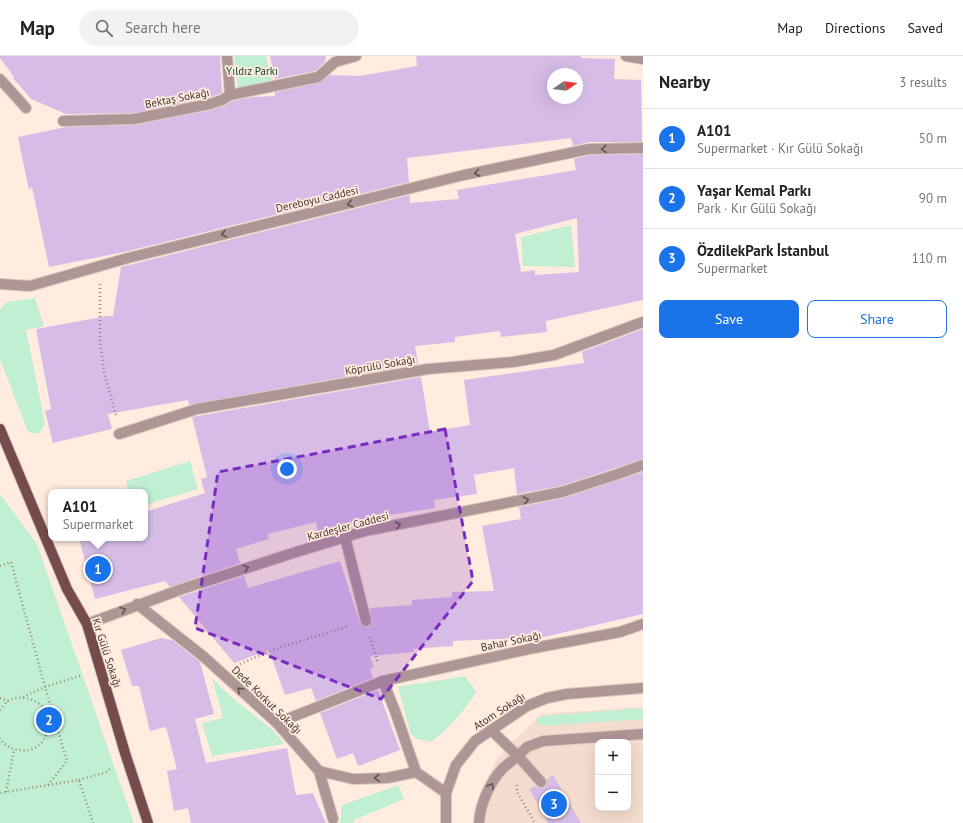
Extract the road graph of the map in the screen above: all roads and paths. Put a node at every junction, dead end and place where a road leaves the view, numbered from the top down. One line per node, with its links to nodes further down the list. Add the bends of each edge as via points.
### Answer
1 (227, 56): 7 (street)
2 (356, 56): 4 (street, Bektaş Sokağı)
3 (626, 56): 5 (street)
4 (335, 59): 7 (street, Bektaş Sokağı, via 318,77)
5 (643, 59)
6 (0, 79): 8 (street)
7 (230, 95): 9 (street, Bektaş Sokağı, via 210,104 134,119)
8 (26, 108)
9 (63, 121)
10 (643, 148): 11 (street, Dereboyu Caddesi, one-way to 11, via 589,149 464,175)
11 (100, 266): 12 (street, Dereboyu Caddesi, via 30,286); 15 (path, via 100,340 104,372)
12 (0, 284)
13 (643, 322): 15 (street, Köprülü Sokağı, via 554,355 513,362 428,368 197,409)
14 (0, 429): 21 (main road, Kır Gülü Sokağı, via 67,589)
15 (119, 434)
16 (643, 465): 17 (street, Kardeşler Caddesi, one-way to 16, via 365,531 562,492)
17 (345, 538): 19 (street, Kardeşler Caddesi, one-way to 17); 20 (street)
18 (0, 566): 27 (path, via 11,562)
19 (138, 604): 21 (street, Kardeşler Caddesi, one-way to 19); 25 (street, Dede Korkut Sokağı)
20 (366, 620): 26 (path)
21 (87, 624): 24 (main road, Kır Gülü Sokağı)
22 (643, 624): 26 (street, Bahar Sokağı, via 620,632)
23 (350, 626): 25 (path, via 272,650)
24 (100, 668): 27 (path); 52 (main road, Kır Gülü Sokağı)
25 (221, 673): 33 (street, Dede Korkut Sokağı, one-way to 25)
26 (383, 681): 33 (street, Bahar Sokağı); 42 (street)
27 (45, 687): 29 (path); 45 (path, via 67,761)
28 (643, 688): 34 (street, Atom Sokağı, via 547,698 527,706)
29 (23, 697): 31 (path); 38 (path, via 37,702 47,714 49,729 42,743 29,750)
30 (0, 698): 31 (path)
31 (8, 701): 32 (path)
32 (0, 710)
33 (277, 723): 40 (street, Dede Korkut Sokağı)
34 (491, 730): 39 (street); 49 (street, Atom Sokağı, via 475,741 456,765)
35 (643, 734): 39 (street, via 543,741 527,748)
36 (0, 738): 37 (path)
37 (1, 741): 38 (path)
38 (14, 750): 47 (path)
39 (518, 756): 44 (street); 54 (street, one-way to 39, via 484,799 493,782)
40 (319, 771): 42 (street, one-way to 40, via 387,778 353,779); 50 (street)
41 (107, 772): 43 (path)
42 (416, 772): 49 (street)
43 (79, 780): 45 (path); 51 (path)
44 (541, 782)
45 (48, 785): 47 (path)
46 (0, 792): 47 (path)
47 (6, 792)
48 (517, 792): 55 (path)
49 (446, 793): 53 (street)
50 (333, 819)
51 (93, 823)
52 (148, 823)
53 (446, 823)
54 (480, 823)
55 (535, 823)

